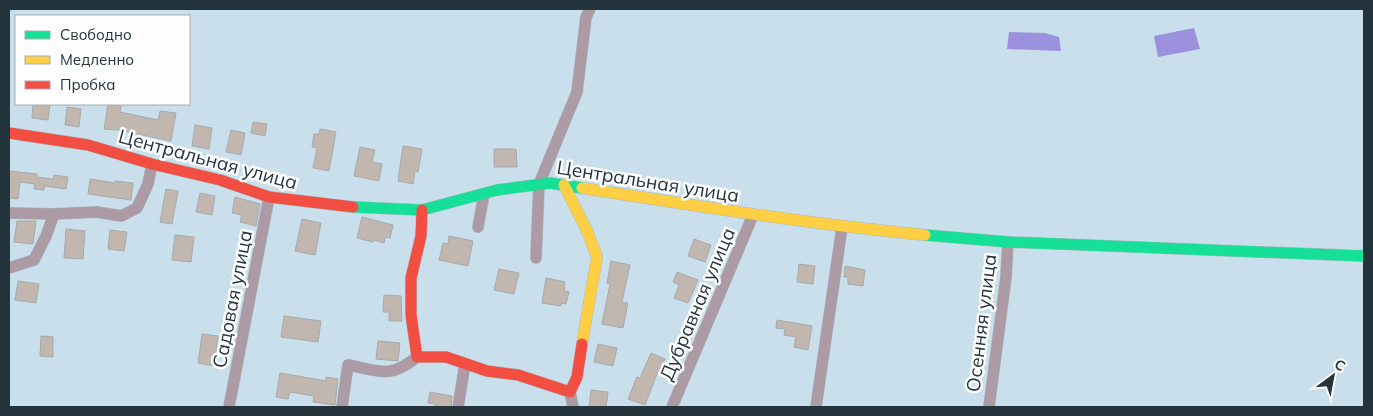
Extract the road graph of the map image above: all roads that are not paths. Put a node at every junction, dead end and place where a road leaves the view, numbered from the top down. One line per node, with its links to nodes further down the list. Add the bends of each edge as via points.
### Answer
1 (590, 9): 4 (street, via 586,17 576,92)
2 (9, 133): 3 (street, Центральная улица, via 88,145)
3 (152, 164): 7 (street, Центральная улица, via 220,180); 10 (street, via 148,184 137,208 120,216 97,212)
4 (539, 184): 5 (street, Центральная улица); 6 (street, Центральная улица); 16 (street)
5 (564, 185): 11 (street, Центральная улица); 20 (street, via 597,257 577,377)
6 (484, 194): 8 (street, Центральная улица); 12 (street)
7 (269, 197): 8 (street, Центральная улица, via 337,206); 21 (street, Садовая улица)
8 (422, 210): 18 (street, via 421,236 411,278)
9 (9, 213): 10 (street)
10 (54, 214): 17 (street, via 34,260)
11 (754, 215): 13 (street, Центральная улица); 25 (street, Дубравная улица)
12 (478, 227)
13 (842, 227): 14 (street, Центральная улица); 26 (street)
14 (1008, 242): 15 (street, Центральная улица); 27 (street, Осенняя улица)
15 (1364, 256)
16 (536, 258)
17 (9, 268)
18 (417, 357): 19 (street, via 446,357); 22 (street, via 403,368 388,372 348,365)
19 (465, 364): 20 (street, via 518,375); 23 (street)
20 (570, 392): 24 (street)
21 (229, 407)
22 (342, 407)
23 (458, 407)
24 (573, 407)
25 (672, 407)
26 (816, 407)
27 (989, 407)

